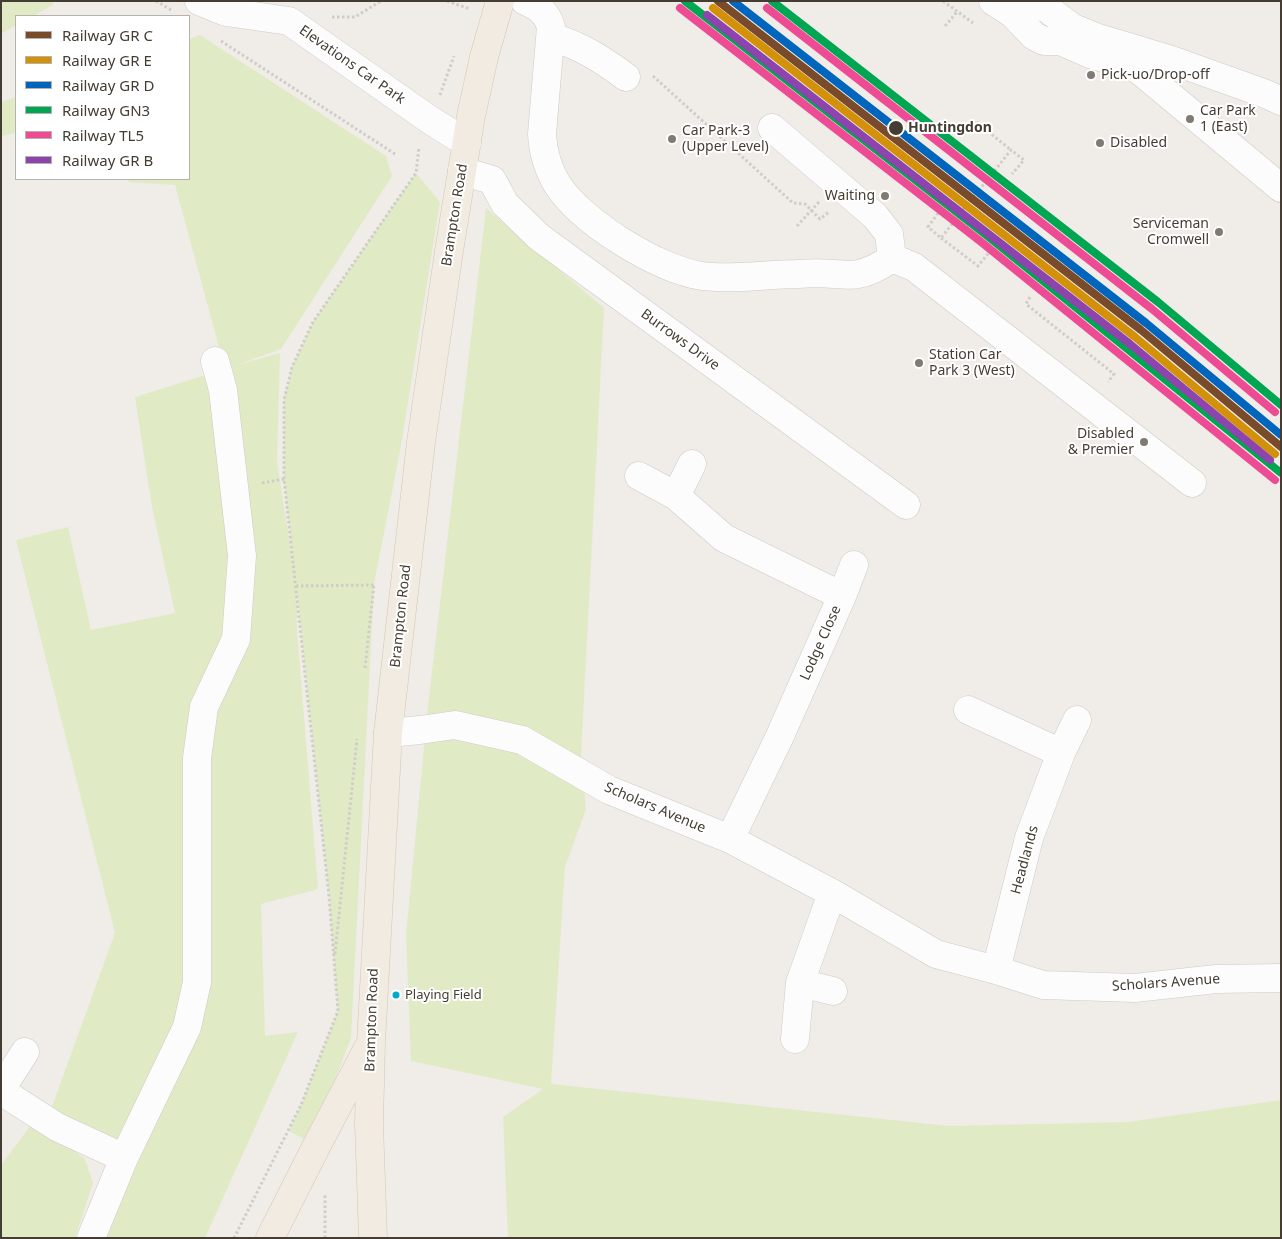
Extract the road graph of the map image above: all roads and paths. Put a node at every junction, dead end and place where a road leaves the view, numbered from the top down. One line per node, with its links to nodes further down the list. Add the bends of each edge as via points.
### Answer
1 (156, 1): 10 (path)
2 (199, 1): 22 (street, Elevations Car Park, via 226,12 289,21)
3 (381, 1): 12 (path, via 355,16)
4 (447, 1): 9 (path)
5 (500, 1): 22 (main road, Brampton Road, via 484,56)
6 (525, 1): 16 (street, via 541,9)
7 (993, 1): 14 (street)
8 (1041, 5): 14 (street, via 1031,26); 18 (street, via 1073,28)
9 (470, 9)
10 (173, 11)
11 (957, 12): 13 (path)
12 (329, 17)
13 (945, 26)
14 (1034, 36): 27 (street, via 1044,41 1060,41 1139,70)
15 (218, 39): 24 (path)
16 (557, 39): 17 (street); 34 (street, via 542,121 546,160 568,198 630,247 673,268 700,276 728,278 816,273 858,275)
17 (637, 74): 28 (path, via 793,203)
18 (1281, 101)
19 (772, 128): 34 (street, via 875,216 889,234)
20 (963, 136): 23 (path, via 975,122)
21 (422, 140): 47 (path, via 418,148 416,173 313,322 292,367 284,400 284,479)
22 (467, 143): 25 (main road, Brampton Road)
23 (1011, 150): 26 (path, via 1024,160); 32 (path)
24 (395, 154)
25 (462, 171): 44 (street, Burrows Drive, via 492,180 505,204 539,236); 54 (main road, Brampton Road, via 421,442)
26 (1012, 174)
27 (1281, 188)
28 (805, 204)
29 (942, 209): 32 (path, via 928,227)
30 (811, 210): 31 (path)
31 (797, 226)
32 (941, 238): 33 (path, via 978,266)
33 (992, 249)
34 (892, 258): 42 (street, via 914,268)
35 (1030, 297): 36 (path, via 1026,304)
36 (1096, 358): 38 (path); 39 (path, via 1114,374 1107,383)
37 (215, 361): 67 (street, via 223,390 242,556 236,639 204,707 197,758 197,982 187,1027)
38 (1092, 362)
39 (1101, 378)
40 (692, 464): 43 (street)
41 (639, 476): 43 (street, Lodge Close)
42 (1192, 483)
43 (676, 496): 49 (street, Lodge Close, via 724,538)
44 (906, 505)
45 (854, 565): 49 (street)
46 (374, 584): 47 (path); 48 (path); 50 (path)
47 (296, 586): 58 (path)
48 (383, 586)
49 (842, 596): 56 (street, Lodge Close)
50 (364, 674)
51 (968, 710): 55 (street)
52 (1077, 720): 55 (street, Headlands)
53 (358, 733): 58 (path)
54 (388, 733): 56 (street, Scholars Avenue, via 455,725 522,740 609,790); 64 (main road, Brampton Road)
55 (1061, 752): 59 (street, Headlands, via 1029,838)
56 (730, 839): 57 (street, Scholars Avenue)
57 (832, 893): 59 (street, Scholars Avenue, via 936,954); 61 (street)
58 (334, 962): 70 (path, via 338,1011 301,1105)
59 (996, 970): 60 (street, Scholars Avenue, via 1043,985 1135,988 1216,979)
60 (1281, 978)
61 (800, 983): 62 (street); 63 (street)
62 (833, 991)
63 (795, 1040)
64 (371, 1042): 71 (main road); 73 (main road, Brampton Road, via 368,1124)
65 (25, 1052): 66 (street)
66 (1, 1090): 67 (street, via 57,1127)
67 (124, 1158): 69 (street)
68 (325, 1193): 72 (path)
69 (91, 1238)
70 (234, 1238)
71 (270, 1238)
72 (325, 1238)
73 (373, 1238)

